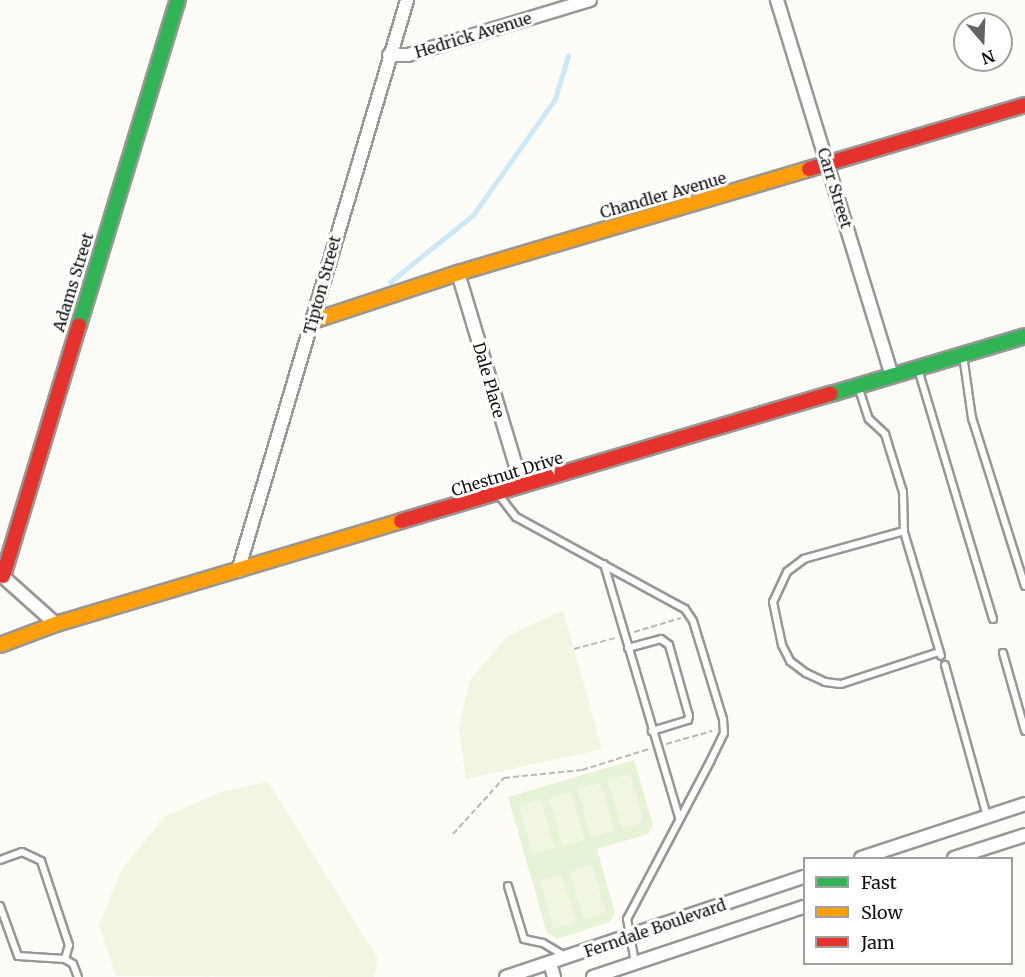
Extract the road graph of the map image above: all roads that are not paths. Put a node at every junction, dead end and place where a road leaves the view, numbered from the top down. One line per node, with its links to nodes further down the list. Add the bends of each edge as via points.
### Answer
1 (178, 0): 20 (street, Adams Street)
2 (407, 0): 5 (street, Tipton Street)
3 (590, 0): 5 (street, Hedrick Avenue, via 408,55)
4 (777, 0): 7 (street, Carr Street)
5 (389, 55): 9 (street, Tipton Street)
6 (1025, 105): 7 (street, Chandler Avenue)
7 (828, 163): 8 (street, Chandler Avenue); 13 (street, Carr Street)
8 (458, 273): 9 (street, Chandler Avenue); 15 (street, Dale Place)
9 (313, 321): 19 (street, Tipton Street)
10 (1025, 336): 11 (street, Chestnut Drive)
11 (963, 354): 12 (street, Chestnut Drive); 21 (lane, via 972,418)
12 (917, 368): 13 (street, Chestnut Drive); 22 (lane)
13 (892, 376): 14 (street, Chestnut Drive)
14 (858, 386): 15 (street, Chestnut Drive); 17 (lane, via 869,419 885,434 903,492)
15 (522, 486): 16 (street, Chestnut Drive)
16 (498, 494): 18 (lane, via 516,517); 19 (street, Chestnut Drive)
17 (904, 531): 17 (lane, via 940,654 841,684 825,682 790,661 779,636 773,602 787,572 804,559)
18 (604, 564): 25 (lane); 32 (lane, via 690,615 724,728)
19 (238, 571): 23 (street, Chestnut Drive)
20 (1, 575): 23 (street)
21 (1025, 586)
22 (993, 619)
23 (56, 624): 24 (street, Chestnut Drive)
24 (0, 645)
25 (628, 648): 28 (lane); 28 (lane, via 661,639 666,640 672,656 688,720)
26 (1003, 652): 29 (lane)
27 (945, 665): 31 (lane)
28 (652, 730): 32 (lane)
29 (1025, 731)
30 (1025, 804): 31 (street)
31 (987, 816): 34 (street)
32 (679, 818): 41 (lane, via 627,919)
33 (1025, 836): 35 (street)
34 (864, 857)
35 (957, 857)
36 (0, 860): 43 (lane, via 22,852 41,861 69,945)
37 (803, 877): 41 (street, Ferndale Boulevard)
38 (508, 886): 42 (lane, via 524,939 543,943)
39 (0, 906): 43 (lane, via 18,956)
40 (803, 907): 45 (street, Ferndale Boulevard)
41 (628, 937): 42 (street, Ferndale Boulevard); 45 (lane)
42 (567, 957): 44 (street, Ferndale Boulevard)
43 (65, 959): 46 (lane, via 73,964)
44 (550, 963): 47 (street, Ferndale Boulevard); 48 (street)
45 (636, 963): 49 (street, Ferndale Boulevard)
46 (78, 977)
47 (506, 977)
48 (554, 977)
49 (593, 977)

